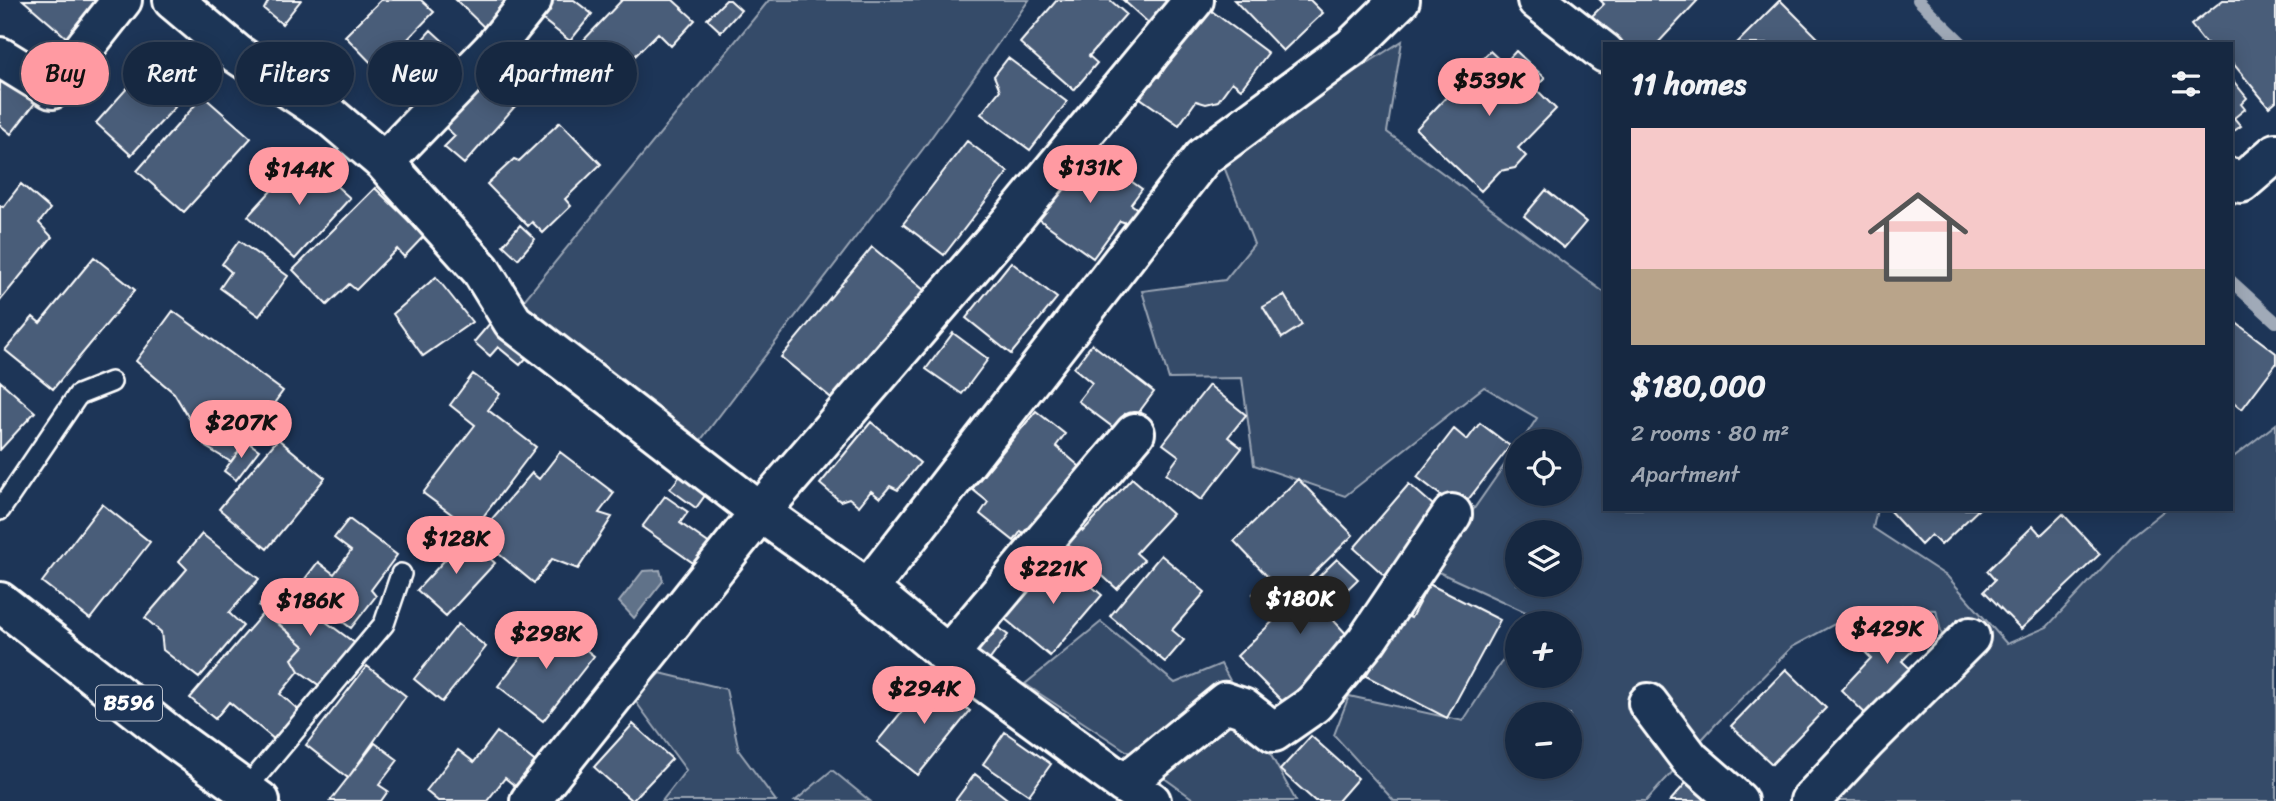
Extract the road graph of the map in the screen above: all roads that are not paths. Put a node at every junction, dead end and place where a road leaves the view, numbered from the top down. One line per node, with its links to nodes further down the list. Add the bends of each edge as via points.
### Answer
1 (122, 0): 8 (street, via 52,89)
2 (173, 0): 10 (street, via 237,54 330,116)
3 (532, 0): 10 (street, via 492,50)
4 (1194, 0): 15 (street)
5 (1401, 0): 18 (street, via 1352,47 1203,157)
6 (1537, 0): 7 (street)
7 (1603, 52)
8 (0, 57)
9 (2276, 153): 11 (street, via 2241,183)
10 (384, 162): 15 (street, via 481,270 513,322)
11 (2233, 179)
12 (111, 382): 14 (lane, via 78,395)
13 (1135, 433): 21 (street)
14 (0, 510)
15 (760, 512): 18 (street); 25 (street)
16 (1451, 514): 23 (street, via 1367,640 1314,704 1274,732 1243,708 1224,702)
17 (401, 574): 24 (lane, via 384,624)
18 (868, 589): 21 (street)
19 (0, 602): 24 (street, B596)
20 (1970, 637): 27 (street)
21 (948, 655): 23 (street)
22 (1648, 703): 26 (street, via 1690,758)
23 (1138, 793)
24 (252, 796)
25 (530, 801)
26 (1738, 801)
27 (1810, 801)

